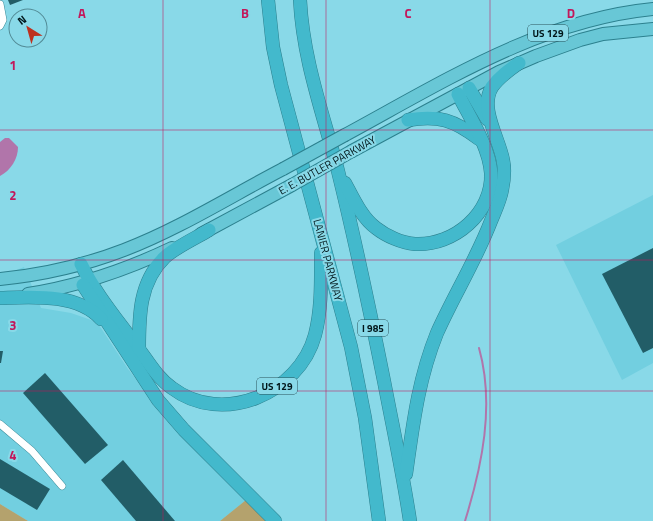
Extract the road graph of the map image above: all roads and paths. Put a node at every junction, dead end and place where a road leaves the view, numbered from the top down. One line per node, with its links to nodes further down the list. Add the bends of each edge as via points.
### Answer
1 (268, 0): 15 (highway, LANIER PARKWAY / I 985, via 273,47 281,85)
2 (300, 0): 13 (highway, I 985, via 308,67)
3 (0, 4): 5 (street, via 3,20)
4 (653, 9): 8 (highway, E. E. BUTLER PARKWAY / US 129, via 614,14 566,27 524,41)
5 (0, 26)
6 (653, 29): 7 (highway, E. E. BUTLER PARKWAY / US 129, via 613,33 580,40)
7 (519, 63): 9 (highway, E. E. BUTLER PARKWAY / US 129); 11 (highway, via 499,78 491,88 488,109)
8 (455, 75): 9 (highway); 16 (highway, E. E. BUTLER PARKWAY, bridge, via 150,239)
9 (464, 91): 10 (highway, E. E. BUTLER PARKWAY / US 129); 11 (highway); 12 (highway)
10 (408, 120): 12 (highway, via 442,119 464,128); 14 (highway, E. E. BUTLER PARKWAY / US 129, bridge)
11 (496, 134): 24 (highway, via 504,162 502,191 482,245 443,322 428,360 414,414)
12 (481, 141): 13 (highway, via 488,157 491,174 486,201 462,231 429,243 397,240 376,228 352,197)
13 (338, 171): 24 (highway, I 985)
14 (209, 230): 18 (highway, E. E. BUTLER PARKWAY, via 149,259); 21 (highway, US 129, via 166,257 147,282 140,311)
15 (321, 236): 21 (highway, US 129, via 321,296 315,335 308,352 298,366 285,380 265,394 240,404 213,405 193,400 171,388 153,369); 26 (highway, LANIER PARKWAY / I 985, via 351,347 365,418)
16 (79, 264): 17 (highway, E. E. BUTLER PARKWAY); 18 (highway)
17 (0, 279)
18 (86, 282): 19 (highway, E. E. BUTLER PARKWAY, via 30,294); 20 (highway); 21 (highway)
19 (0, 297): 20 (highway, via 46,297 63,300 99,316)
20 (110, 328): 25 (highway, via 158,400 184,430)
21 (140, 349)
22 (0, 424): 23 (street, via 32,451)
23 (62, 486)
24 (405, 486): 27 (highway, I 985)
25 (275, 521)
26 (379, 521)
27 (410, 521)

